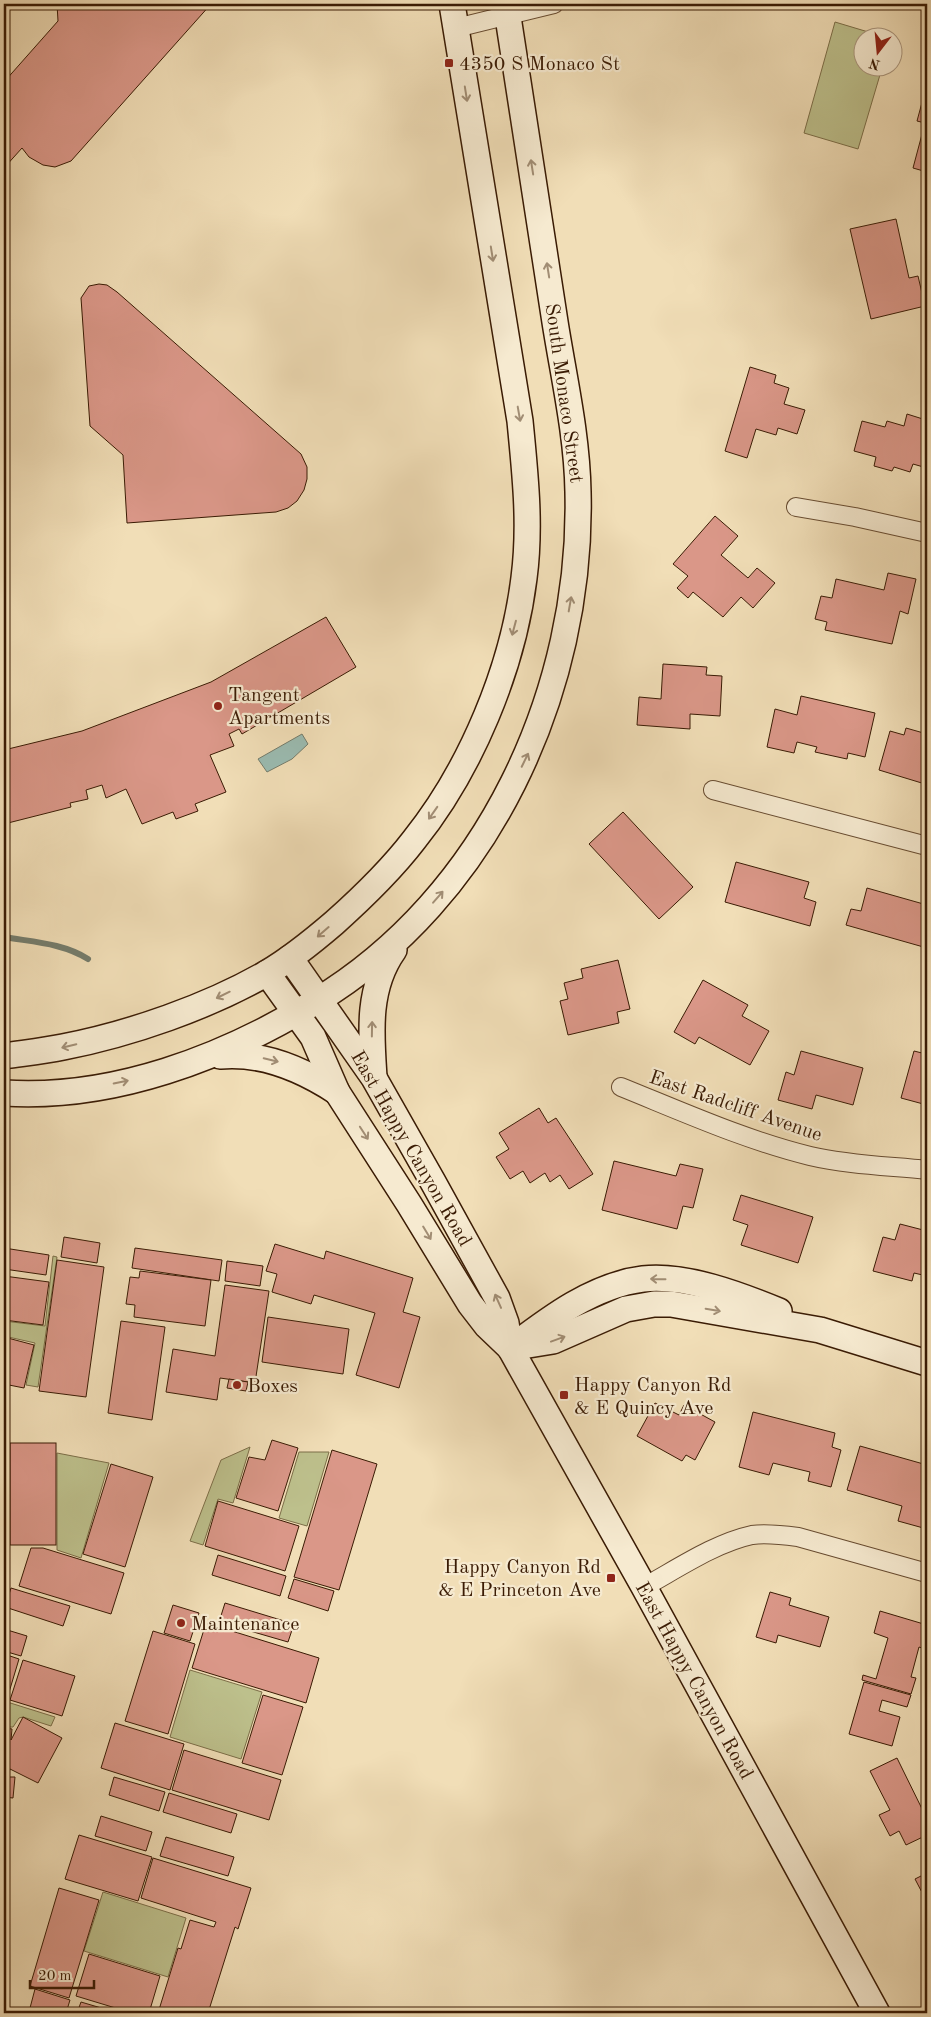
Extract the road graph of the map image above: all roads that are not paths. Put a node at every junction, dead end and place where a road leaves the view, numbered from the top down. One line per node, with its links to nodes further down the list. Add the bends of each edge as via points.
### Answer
1 (452, 4): 4 (main road)
2 (554, 4): 3 (street)
3 (507, 9): 4 (street); 9 (main road, South Monaco Street, one-way to 3, via 466,862 527,755 548,700 573,587 578,491 572,418)
4 (456, 28): 10 (main road, one-way to 10, via 521,430 528,531 518,614 499,681 445,796 415,840 378,880 348,910)
5 (796, 507): 6 (street)
6 (927, 533)
7 (713, 790): 8 (street)
8 (927, 846)
9 (406, 933): 12 (main road, South Monaco Street, via 350,980); 16 (main road, one-way to 9, via 371,1030 375,993 386,961)
10 (290, 958): 11 (main road); 12 (main road, East Happy Canyon Road)
11 (267, 973): 13 (main road, East Happy Canyon Road); 14 (main road, one-way to 14, via 220,997 114,1034 64,1047)
12 (320, 999): 13 (main road, South Monaco Street); 16 (main road, East Happy Canyon Road)
13 (296, 1014): 15 (main road, South Monaco Street, via 250,1039); 18 (main road, East Happy Canyon Road, via 313,1037)
14 (4, 1056)
15 (205, 1057): 18 (main road, one-way to 18, via 249,1056 284,1064 304,1071); 19 (main road, South Monaco Street, one-way to 15, via 68,1092 125,1082)
16 (374, 1078): 21 (main road, East Happy Canyon Road, one-way to 16, via 502,1311 489,1281)
17 (621, 1087): 20 (street, East Radcliff Avenue, via 775,1146 850,1163)
18 (337, 1092): 21 (main road, East Happy Canyon Road, one-way to 21, via 470,1304)
19 (4, 1093)
20 (927, 1170)
21 (510, 1348): 22 (main road, via 553,1342 612,1314 654,1304 698,1308 820,1330); 24 (main road, East Happy Canyon Road)
22 (927, 1363)
23 (927, 1573): 24 (street, via 798,1537 753,1535 724,1544)
24 (644, 1587): 25 (main road, East Happy Canyon Road)
25 (877, 2013)

